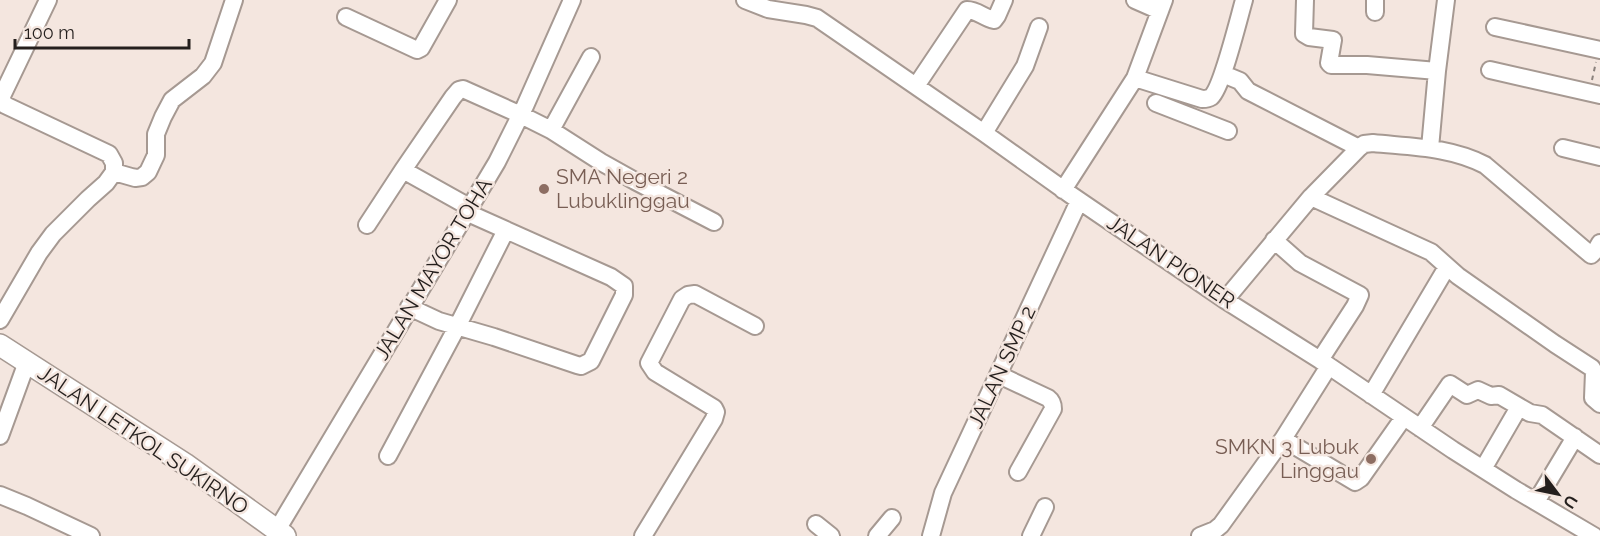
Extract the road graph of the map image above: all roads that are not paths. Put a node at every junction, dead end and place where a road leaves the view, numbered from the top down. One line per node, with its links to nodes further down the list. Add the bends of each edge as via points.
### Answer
1 (48, 0): 24 (street)
2 (234, 0): 37 (street, via 213,63 172,100 163,117 156,134 156,155 148,172 135,178)
3 (448, 0): 13 (street, via 417,50)
4 (572, 0): 27 (street, JALAN MAYOR TOHA)
5 (745, 0): 11 (street, JALAN PIONER, via 768,9)
6 (1004, 0): 22 (street, via 994,20 967,10)
7 (1135, 0): 12 (street)
8 (1244, 0): 20 (street)
9 (1305, 0): 19 (street, via 1304,34 1333,40 1331,65)
10 (1446, 0): 19 (street)
11 (779, 5): 22 (street, JALAN PIONER, via 817,18)
12 (1162, 6): 21 (street)
13 (346, 17)
14 (1039, 27): 31 (street, via 1025,66)
15 (1495, 27): 16 (street)
16 (1599, 50)
17 (591, 57): 29 (street)
18 (1490, 70): 23 (street)
19 (1437, 71): 33 (street)
20 (1223, 74): 25 (street, via 1210,98); 32 (street)
21 (1135, 78): 25 (street); 38 (street)
22 (916, 86): 31 (street, JALAN PIONER)
23 (1595, 94)
24 (0, 98): 37 (street, via 5,105 109,154)
25 (1202, 99): 28 (street)
26 (1156, 103): 28 (street)
27 (521, 115): 29 (street); 36 (street, via 467,89 459,90); 41 (street, JALAN MAYOR TOHA)
28 (1197, 118): 30 (street)
29 (551, 130): 42 (street, via 627,177)
30 (1228, 130)
31 (984, 133): 38 (street, JALAN PIONER)
32 (1359, 148): 33 (street, via 1373,143); 39 (street)
33 (1431, 148): 46 (street, via 1461,154 1485,165 1591,255)
34 (1563, 148): 35 (street)
35 (1600, 157)
36 (403, 170): 41 (street); 43 (street)
37 (114, 172): 50 (street, via 53,234)
38 (1063, 190): 40 (street, JALAN PIONER)
39 (1311, 197): 45 (street); 47 (street, via 1431,252)
40 (1079, 201): 48 (street, JALAN PIONER); 56 (street, JALAN SMP 2)
41 (469, 210): 44 (street); 49 (street, JALAN MAYOR TOHA)
42 (714, 222)
43 (367, 225)
44 (506, 230): 52 (street); 52 (street, via 624,286 624,295 591,361 577,365)
45 (1274, 240): 48 (street); 55 (street, via 1300,263 1360,296)
46 (1600, 243)
47 (1447, 267): 57 (street); 58 (street, via 1592,368 1593,398)
48 (1226, 300): 55 (street, JALAN PIONER)
49 (409, 307): 52 (street); 74 (street, JALAN MAYOR TOHA)
50 (0, 320)
51 (755, 326): 76 (street, via 695,294 682,299 649,363 655,372 716,412)
52 (457, 327): 66 (street)
53 (0, 345): 54 (main road, JALAN LETKOL SUKIRNO)
54 (27, 362): 62 (street); 74 (main road, JALAN LETKOL SUKIRNO, via 185,464)
55 (1324, 363): 57 (street, JALAN PIONER); 64 (street)
56 (999, 375): 68 (street, via 1048,398 1053,405); 79 (street, JALAN SMP 2, via 943,493)
57 (1371, 395): 60 (street, JALAN PIONER)
58 (1600, 404)
59 (1519, 407): 61 (street, via 1500,395 1478,390 1466,394 1450,384); 63 (street, via 1542,415); 67 (street)
60 (1404, 417): 61 (street, JALAN PIONER); 64 (street, via 1355,482)
61 (1420, 428): 67 (street, JALAN PIONER)
62 (0, 436)
63 (1575, 437): 65 (street); 70 (street)
64 (1282, 440): 81 (street, via 1221,525)
65 (1600, 455)
66 (388, 456)
67 (1483, 469): 70 (street, JALAN PIONER)
68 (1018, 472)
69 (0, 495): 75 (street)
70 (1536, 502): 82 (street, JALAN PIONER)
71 (1046, 507): 80 (street)
72 (892, 518): 78 (street)
73 (816, 524): 77 (street)
74 (281, 533)
75 (91, 536)
76 (643, 536)
77 (831, 536)
78 (877, 536)
79 (931, 536)
80 (1031, 536)
81 (1200, 536)
82 (1594, 536)

